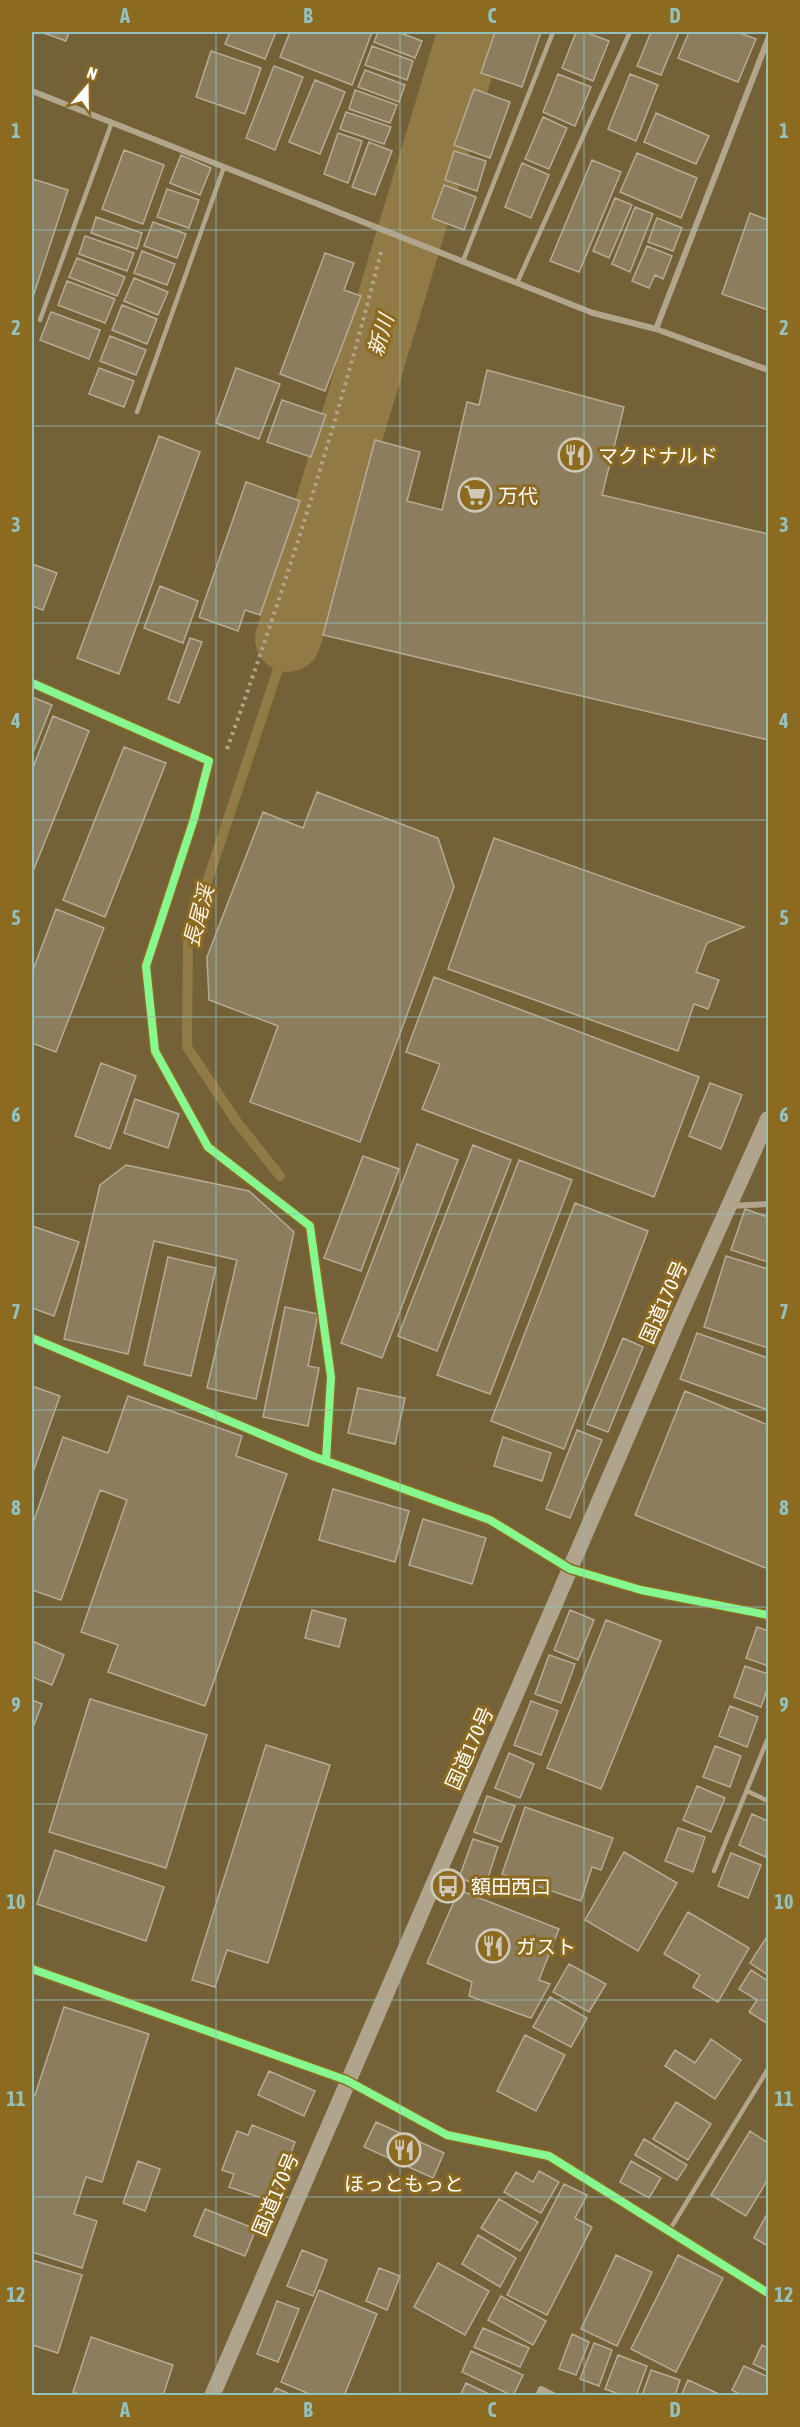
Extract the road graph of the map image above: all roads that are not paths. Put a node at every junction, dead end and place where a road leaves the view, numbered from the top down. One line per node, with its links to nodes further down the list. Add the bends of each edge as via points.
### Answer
1 (553, 32): 7 (lane)
2 (630, 32): 8 (lane)
3 (768, 39): 10 (street)
4 (32, 91): 5 (street)
5 (112, 122): 6 (street); 9 (lane)
6 (224, 167): 7 (street); 12 (lane)
7 (463, 261): 8 (street)
8 (517, 283): 10 (street, via 594,312)
9 (40, 320)
10 (656, 329): 11 (street)
11 (768, 370)
12 (137, 412)
13 (32, 683): 18 (street, via 209,761 146,966 155,1051 208,1147 310,1226 331,1377)
14 (768, 1119): 16 (highway, 国道170号)
15 (768, 1204): 16 (street)
16 (729, 1206): 19 (highway, 国道170号)
17 (32, 1338): 18 (street)
18 (326, 1461): 19 (street, via 490,1520)
19 (570, 1569): 20 (street, via 641,1590); 27 (highway, 国道170号)
20 (768, 1615)
21 (768, 1737): 22 (lane)
22 (747, 1791): 23 (lane); 24 (lane)
23 (768, 1801)
24 (714, 1871)
25 (32, 1969): 27 (street)
26 (768, 2069): 28 (lane)
27 (346, 2080): 28 (street, via 447,2135 549,2156); 30 (highway, 国道170号)
28 (669, 2231): 29 (street)
29 (768, 2294)
30 (212, 2396)
31 (537, 2396): 32 (street, via 541,2390)
32 (555, 2396)

